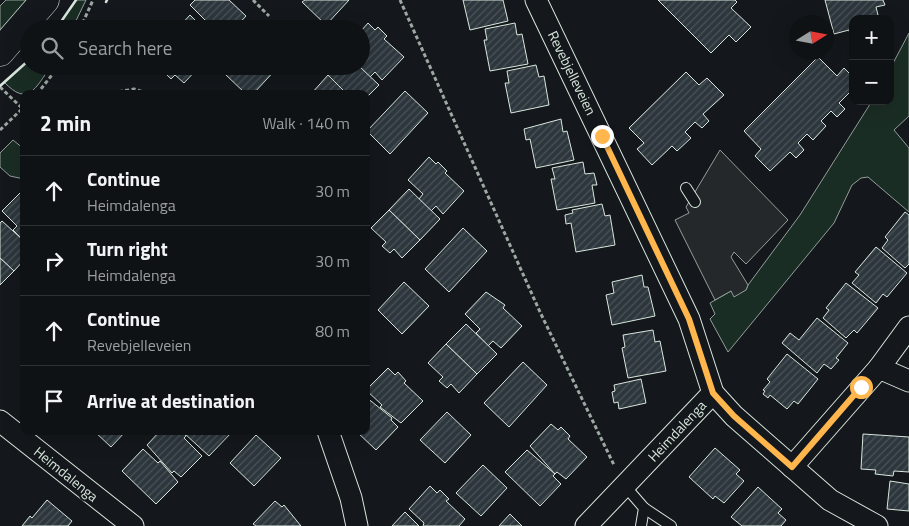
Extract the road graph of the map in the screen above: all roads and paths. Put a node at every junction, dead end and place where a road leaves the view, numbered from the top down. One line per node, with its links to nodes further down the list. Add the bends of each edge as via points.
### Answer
1 (45, 0): 7 (main road)
2 (93, 0): 8 (path)
3 (252, 0): 6 (path)
4 (400, 0): 26 (path, via 540,312)
5 (536, 0): 22 (street, Revebjelleveien, via 689,319)
6 (269, 16)
7 (28, 20)
8 (84, 20)
9 (20, 29): 10 (main road)
10 (0, 52)
11 (52, 75): 13 (path)
12 (0, 87): 14 (path)
13 (40, 90)
14 (20, 106)
15 (20, 112): 16 (path)
16 (0, 130)
17 (686, 188): 18 (lane)
18 (694, 202)
19 (909, 327): 20 (street)
20 (879, 368): 21 (street); 25 (street)
21 (909, 381)
22 (713, 393): 25 (street, Heimdalenga); 26 (street, Heimdalenga)
23 (0, 422): 28 (street, Heimdalenga)
24 (329, 435): 29 (street)
25 (792, 467): 33 (street, Heimdalenga, via 830,500)
26 (625, 486): 27 (lane); 30 (street, Heimdalenga)
27 (644, 508): 31 (lane); 32 (lane)
28 (124, 524)
29 (357, 526)
30 (586, 526)
31 (640, 526)
32 (671, 526)
33 (877, 526)

